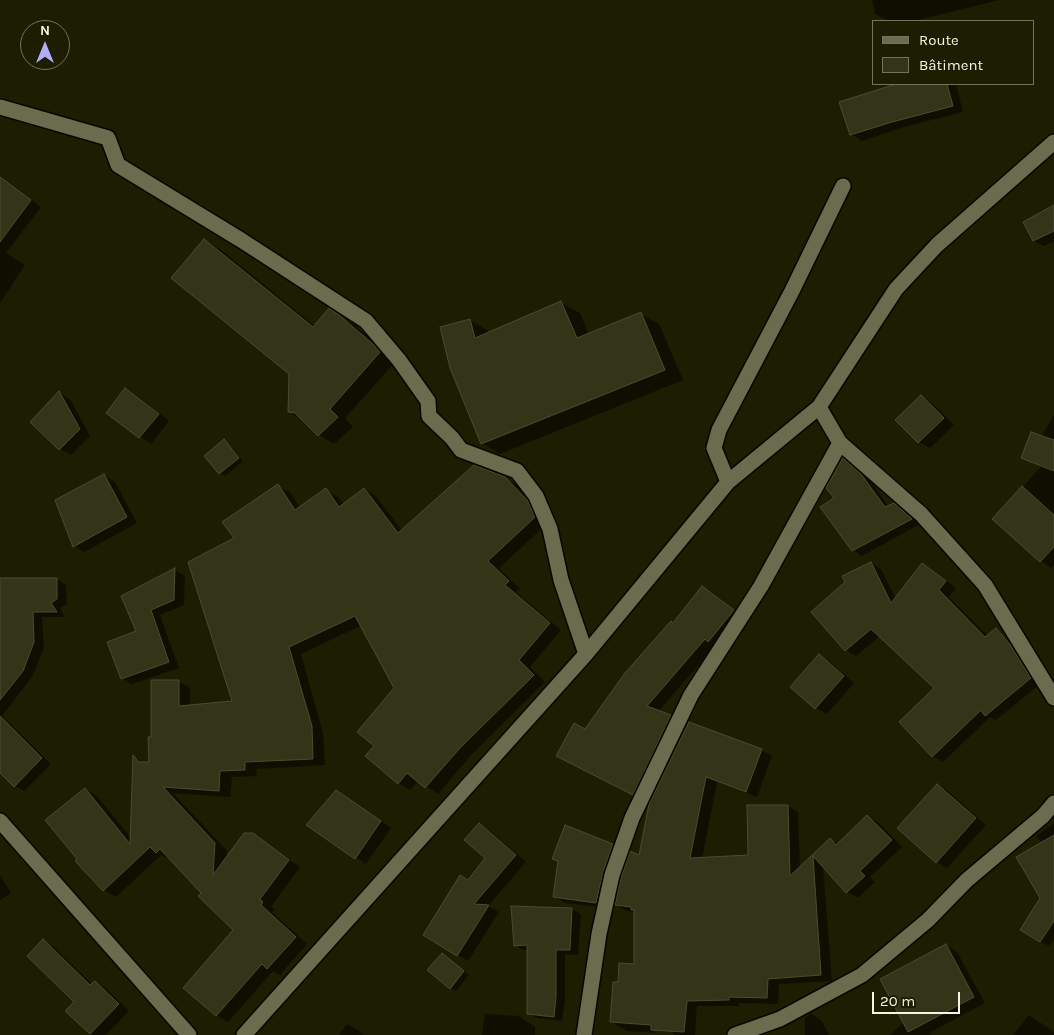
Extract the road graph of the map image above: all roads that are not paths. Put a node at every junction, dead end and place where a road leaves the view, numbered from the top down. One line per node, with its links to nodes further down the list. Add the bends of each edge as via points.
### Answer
1 (0, 107): 7 (street, via 108,138 118,165 366,320 428,401 429,416 461,450 518,471 536,496 550,529 561,580)
2 (1054, 142): 4 (street, via 938,245 896,289)
3 (843, 186): 6 (street, via 719,430 714,448)
4 (819, 407): 5 (street); 6 (street)
5 (840, 443): 8 (street, via 921,514 985,585); 13 (street, via 761,586 691,695 632,818 612,875 599,934)
6 (728, 482): 7 (street)
7 (586, 654): 12 (street)
8 (1054, 698)
9 (1054, 802): 14 (street, via 1043,816 967,880 928,920 862,975 780,1019)
10 (0, 821): 11 (street)
11 (189, 1035)
12 (244, 1035)
13 (584, 1035)
14 (734, 1035)

